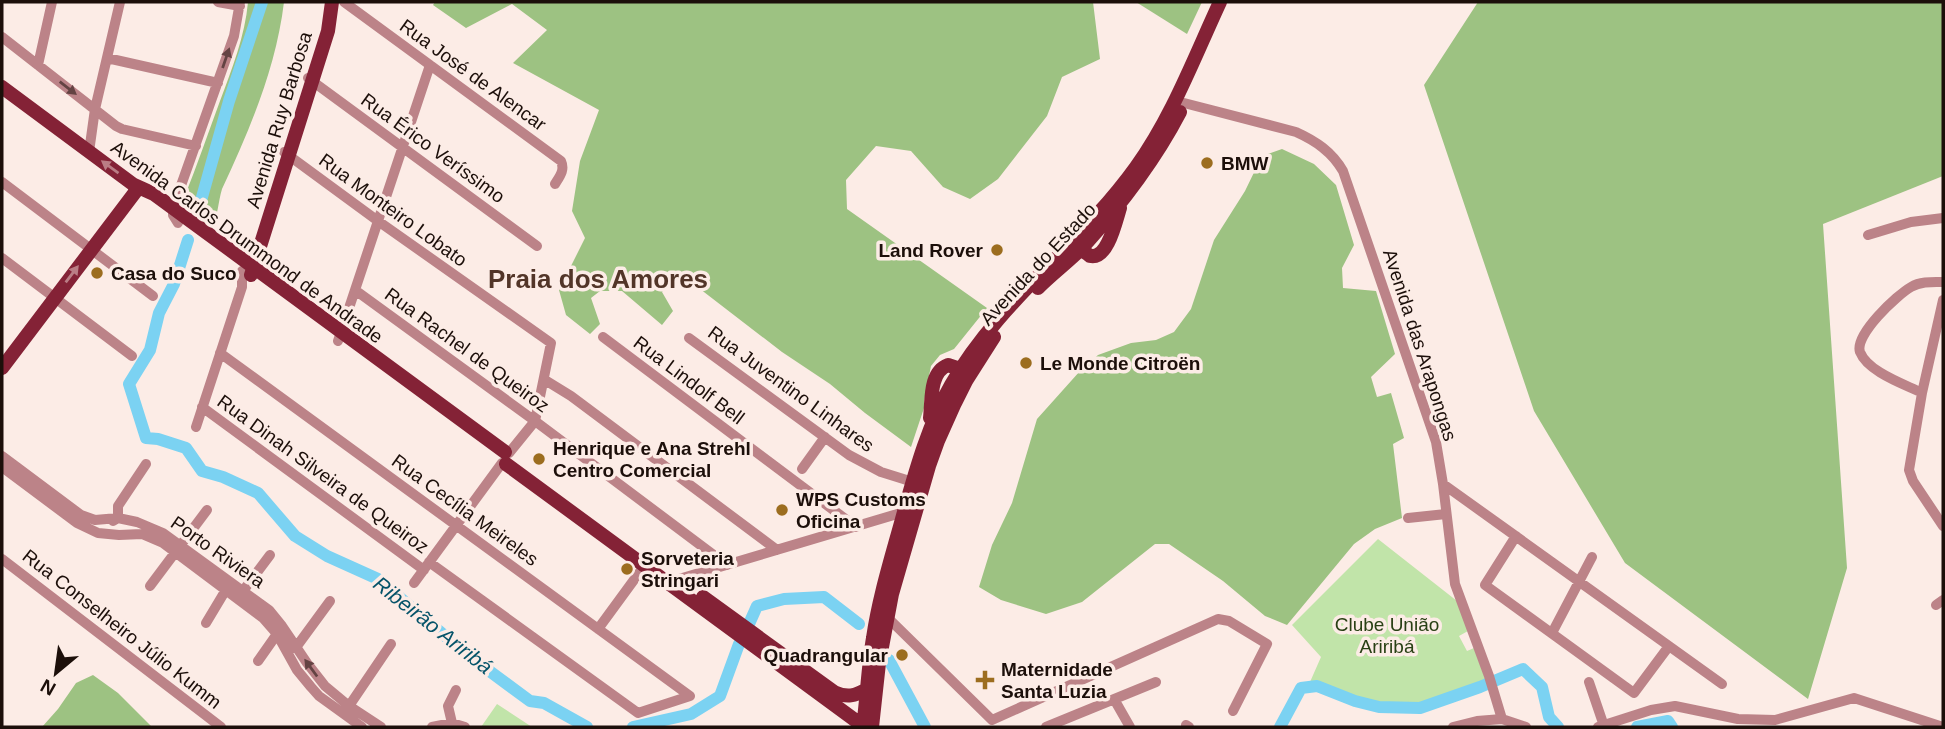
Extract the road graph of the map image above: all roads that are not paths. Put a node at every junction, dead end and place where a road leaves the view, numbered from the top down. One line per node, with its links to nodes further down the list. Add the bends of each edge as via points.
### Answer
1 (52, 2): 12 (street)
2 (120, 2): 11 (street)
3 (218, 2): 9 (street)
4 (326, 2): 14 (main road, Avenida Ruy Barbosa)
5 (332, 2): 14 (main road, Avenida Ruy Barbosa)
6 (344, 2): 13 (street, Rua José de Alencar)
7 (1220, 2): 31 (main road, Avenida do Estado, via 1148,148)
8 (1229, 2): 17 (main road, Avenida do Estado)
9 (240, 4): 15 (street, one-way to 9)
10 (2, 37): 12 (street)
11 (107, 58): 15 (street); 18 (street)
12 (38, 65): 18 (street, one-way to 18)
13 (430, 65): 20 (street); 24 (street, Rua José de Alencar, via 561,161 563,171)
14 (310, 80): 20 (street, Rua Érico Veríssimo); 22 (main road, Avenida Ruy Barbosa)
15 (218, 83): 19 (street)
16 (2, 87): 21 (main road, Avenida Carlos Drummond de Andrade)
17 (1185, 103): 31 (main road, Avenida do Estado, via 1151,164 1123,200 1102,252 1090,256); 60 (street, Avenida das Arapongas, via 1296,132 1337,162 1433,432)
18 (95, 109): 19 (street, via 122,129); 21 (street)
19 (196, 146): 26 (street)
20 (403, 147): 28 (street); 32 (street, Rua Érico Veríssimo)
21 (89, 152): 25 (main road, Avenida Carlos Drummond de Andrade, one-way to 21)
22 (286, 154): 28 (street, Rua Monteiro Lobato); 35 (main road, Avenida Ruy Barbosa)
23 (2, 182): 33 (street)
24 (555, 184)
25 (135, 188): 26 (main road, Avenida Carlos Drummond de Andrade, via 154,194); 29 (main road, Avenida Carlos Drummond de Andrade); 33 (main road)
26 (173, 208): 29 (street); 35 (main road, Avenida Carlos Drummond de Andrade)
27 (1943, 218): 30 (street)
28 (378, 221): 37 (street); 48 (street, Rua Monteiro Lobato, via 551,344)
29 (178, 223): 35 (main road, Avenida Carlos Drummond de Andrade)
30 (1868, 235)
31 (1079, 242): 47 (main road, Avenida do Estado)
32 (537, 246)
33 (92, 249): 38 (street); 39 (main road, one-way to 33)
34 (2, 258): 39 (street)
35 (247, 273): 41 (main road, Avenida Carlos Drummond de Andrade); 44 (street, Avenida Ruy Barbosa)
36 (1943, 282): 49 (street, via 1921,283 1907,290 1876,318 1859,344 1862,355 1876,370)
37 (355, 290): 41 (street); 51 (street, Rua Rachel de Queiroz)
38 (153, 296)
39 (54, 298): 45 (street); 46 (main road)
40 (1943, 300): 49 (street)
41 (339, 336): 55 (main road, Avenida Carlos Drummond de Andrade)
42 (603, 337): 69 (street, Rua Lindolf Bell)
43 (689, 338): 53 (street, Rua Juventino Linhares)
44 (219, 353): 50 (street, Avenida Ruy Barbosa); 67 (street, Rua Cecília Meireles)
45 (132, 356)
46 (2, 368)
47 (963, 375): 59 (main road, via 948,365 938,372 928,434); 87 (main road, Avenida do Estado, via 929,466)
48 (545, 380): 51 (street); 73 (street)
49 (1922, 393): 68 (street, via 1909,470)
50 (202, 407): 52 (street, Avenida Ruy Barbosa); 79 (street, Rua Dinah Silveira de Queiroz)
51 (535, 421): 55 (street); 78 (street, Rua Rachel de Queiroz)
52 (195, 427)
53 (825, 437): 58 (street); 59 (street, Rua Juventino Linhares, via 865,465)
54 (2, 456): 61 (street, Porto Riviera)
55 (505, 458): 67 (street); 77 (main road, Avenida Carlos Drummond de Andrade)
56 (146, 464): 65 (street, via 118,506)
57 (2, 467): 61 (street, Porto Riviera)
58 (802, 469)
59 (913, 482): 63 (main road)
60 (1443, 484): 64 (street, Avenida das Arapongas); 71 (street)
61 (52, 499): 65 (street, Porto Riviera, via 86,517); 70 (street, Porto Riviera, via 83,527)
62 (207, 510): 72 (street)
63 (904, 512): 69 (street); 93 (main road, via 883,587)
64 (1446, 514): 66 (street); 107 (street, Avenida das Arapongas, via 1455,584)
65 (118, 518): 70 (street, via 125,523); 72 (street, Porto Riviera, via 151,527)
66 (1409, 519)
67 (456, 525): 79 (street); 89 (street, Rua Cecília Meireles)
68 (1943, 526)
69 (856, 527): 73 (street)
70 (119, 535): 72 (street, Porto Riviera, via 142,534)
71 (1517, 536): 81 (street); 90 (street, via 1485,585)
72 (177, 549): 83 (street); 84 (street, Porto Riviera)
73 (777, 550): 78 (street)
74 (270, 555): 85 (street)
75 (1592, 557): 81 (street)
76 (2, 559): 110 (street, Rua Conselheiro Júlio Kumm)
77 (647, 562): 80 (main road, Avenida Carlos Drummond de Andrade); 89 (street)
78 (727, 565): 80 (street)
79 (426, 566): 82 (street); 102 (street, Rua Dinah Silveira de Queiroz, via 638,713)
80 (674, 581): 103 (main road, Avenida Carlos Drummond de Andrade)
81 (1580, 582): 90 (street); 94 (street)
82 (414, 583)
83 (150, 586)
84 (229, 586): 85 (street, Porto Riviera); 88 (street)
85 (241, 594): 91 (street, Porto Riviera); 95 (street, Porto Riviera, via 275,617)
86 (330, 601): 95 (street)
87 (887, 617): 93 (main road, Avenida do Estado); 109 (street)
88 (206, 622)
89 (598, 629): 102 (street, Rua Cecília Meireles)
90 (1552, 633): 94 (street, via 1634,694)
91 (277, 634): 95 (street, Porto Riviera); 96 (street)
92 (391, 644): 105 (street)
93 (877, 644): 100 (main road); 115 (main road)
94 (1669, 646): 99 (street)
95 (292, 649): 105 (street, Porto Riviera, one-way to 95); 111 (street, Porto Riviera, via 297,670 319,696)
96 (258, 661)
97 (1156, 682): 104 (street)
98 (1589, 682): 120 (street)
99 (1722, 684)
100 (867, 689): 103 (main road, via 851,696); 115 (main road)
101 (456, 690): 108 (street, via 448,706)
102 (690, 696)
103 (831, 696): 115 (main road, Avenida Carlos Drummond de Andrade)
104 (1114, 699): 116 (street); 117 (street)
105 (349, 706): 112 (street, Porto Riviera)
106 (1233, 711): 109 (street, via 1267,644 1218,619)
107 (1502, 719): 118 (street); 119 (street)
108 (452, 723): 113 (street); 114 (street)
109 (996, 724)
110 (221, 727)
111 (362, 727)
112 (381, 727)
113 (433, 727)
114 (465, 727)
115 (866, 727)
116 (1045, 727)
117 (1130, 727)
118 (1453, 727)
119 (1525, 727)
120 (1601, 727): 121 (street, via 1675,706 1738,719 1776,720 1854,698)
121 (1943, 727)

